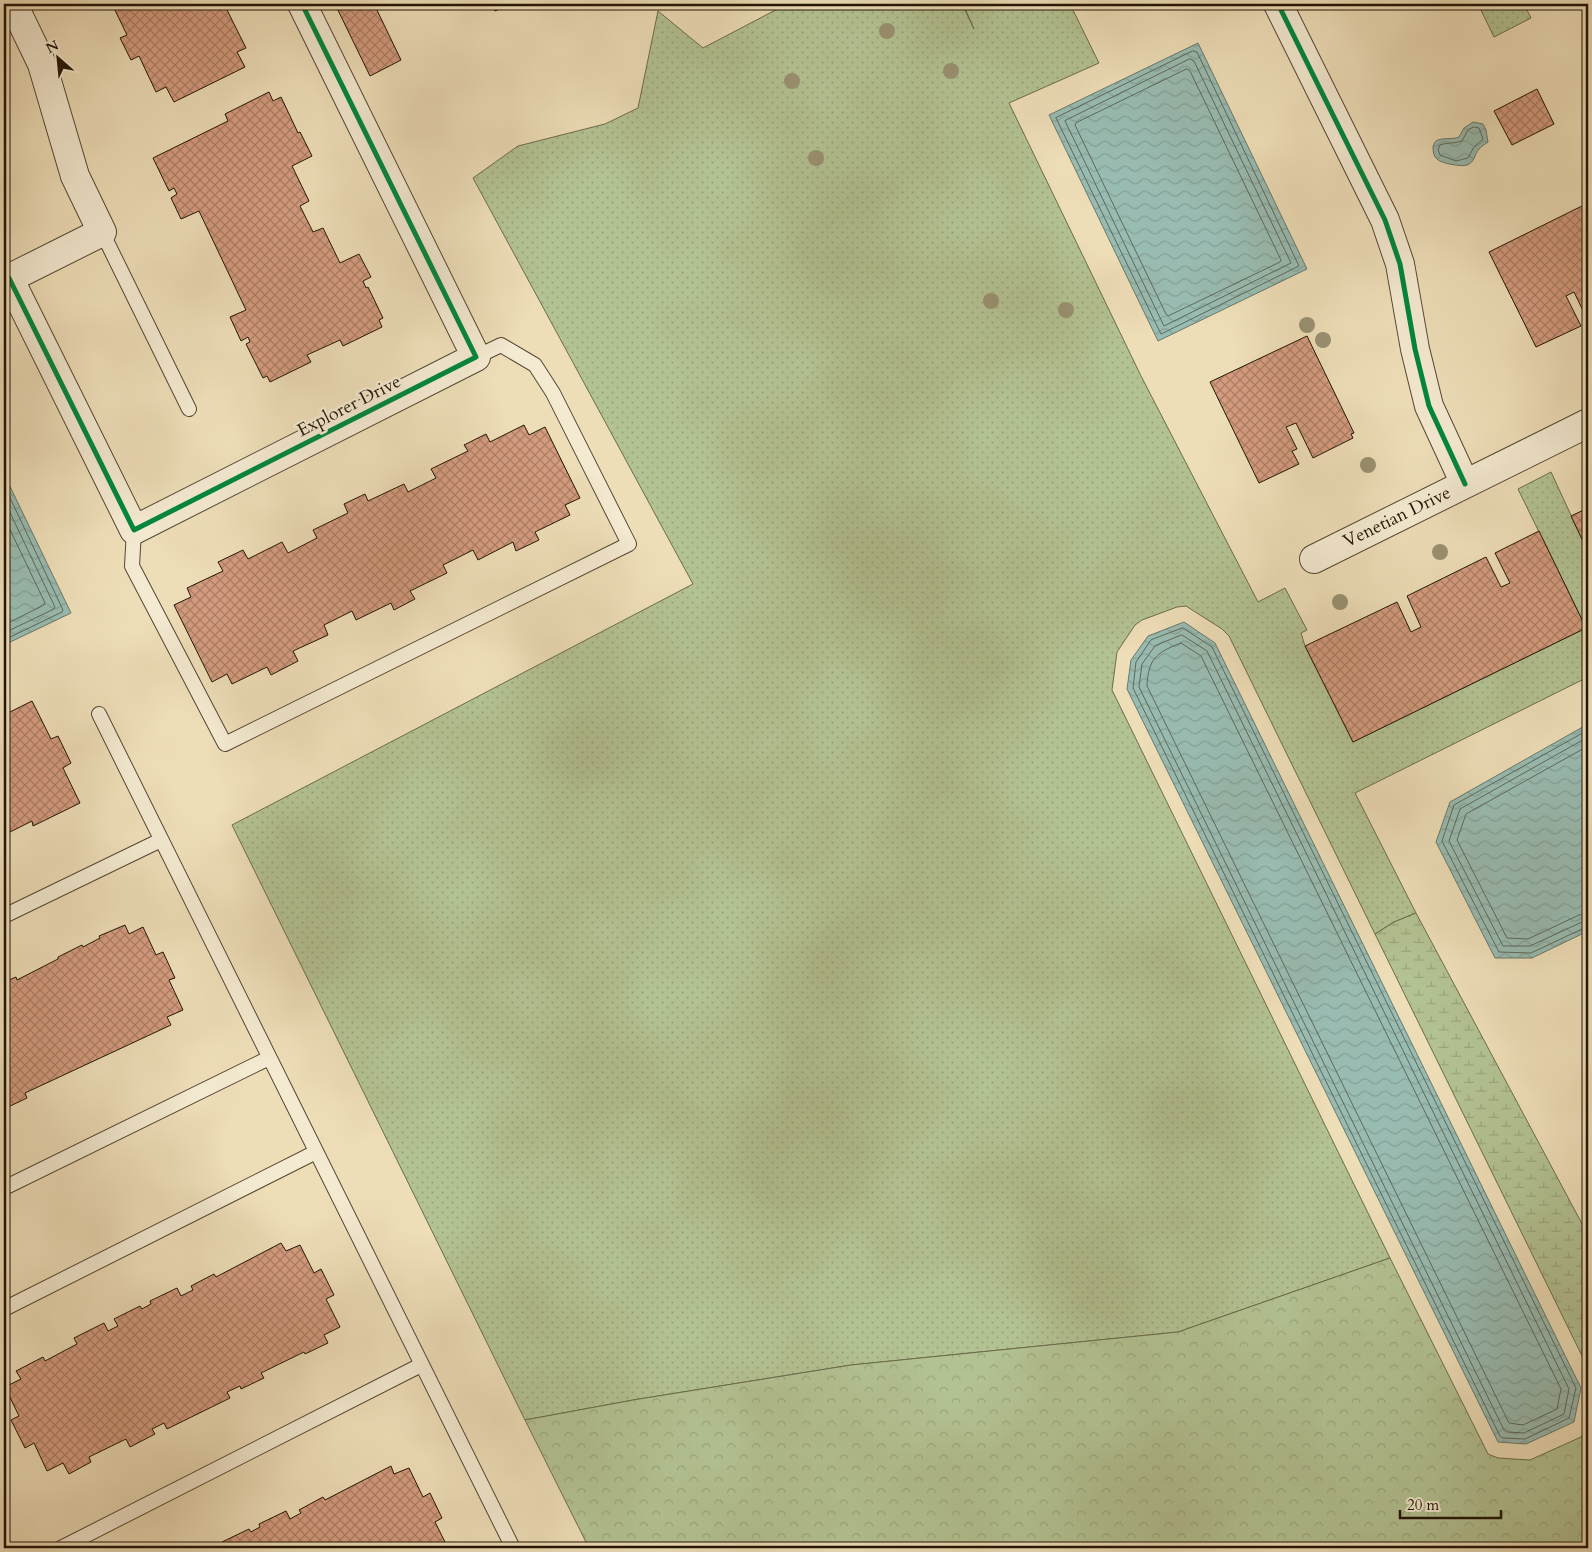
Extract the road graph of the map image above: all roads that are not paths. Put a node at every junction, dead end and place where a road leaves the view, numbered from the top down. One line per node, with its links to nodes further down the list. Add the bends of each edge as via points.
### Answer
1 (12, 4): 4 (street, via 42,64 75,176)
2 (302, 4): 6 (street)
3 (1278, 4): 9 (street, via 1384,220 1400,264 1429,406)
4 (102, 232): 5 (street); 7 (lane)
5 (6, 279): 10 (street)
6 (476, 358): 10 (street, Explorer Drive); 10 (lane, via 501,346 535,365 553,393 629,544 225,744 132,566)
7 (189, 409)
8 (1588, 423): 9 (street, Venetian Drive)
9 (1465, 484): 11 (street, Venetian Drive)
10 (134, 530)
11 (1314, 559)
12 (99, 714): 13 (lane)
13 (161, 840): 14 (lane); 15 (lane)
14 (4, 916)
15 (269, 1058): 16 (lane); 17 (lane)
16 (316, 1152): 18 (lane); 19 (lane)
17 (4, 1188)
18 (4, 1308)
19 (422, 1365): 20 (lane); 21 (lane)
20 (61, 1548)
21 (513, 1548)

